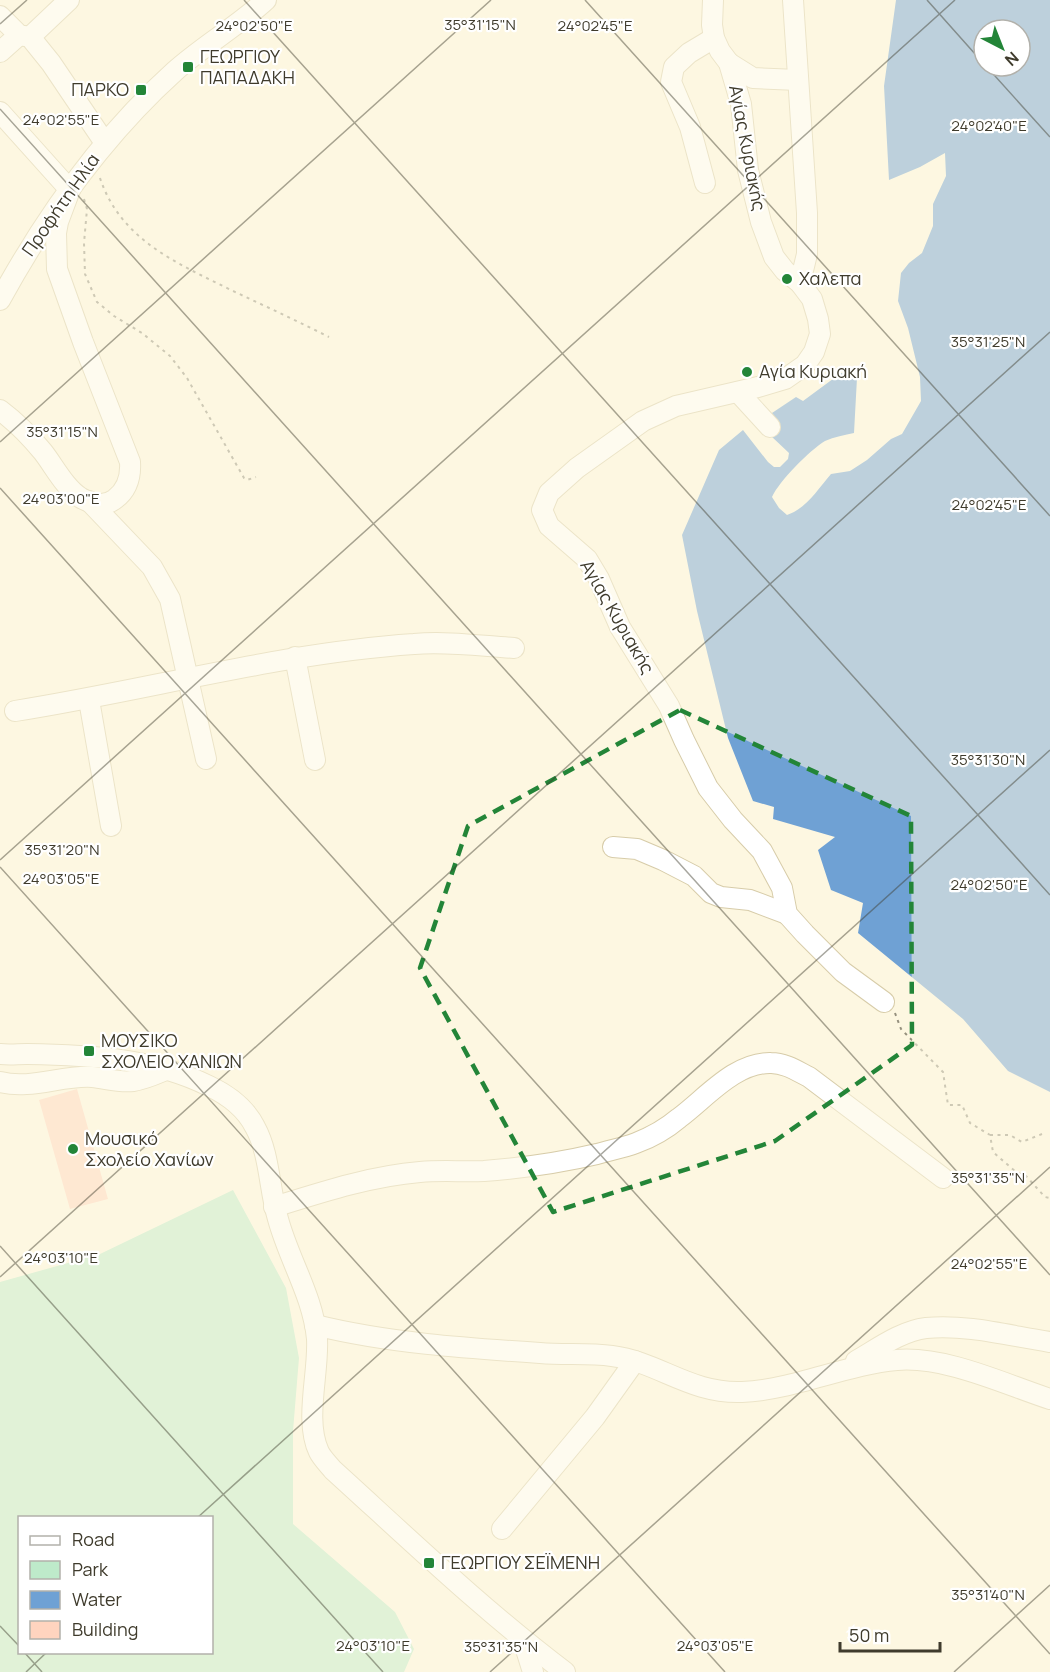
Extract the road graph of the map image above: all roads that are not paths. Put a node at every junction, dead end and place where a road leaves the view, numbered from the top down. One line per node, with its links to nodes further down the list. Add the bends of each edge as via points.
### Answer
1 (69, 0): 6 (street)
2 (266, 0): 12 (street, Προφήτη Ηλία, via 200,49)
3 (713, 0): 7 (street, Αγίας Κυριακής)
4 (793, 0): 10 (street)
5 (0, 16): 6 (street)
6 (24, 36): 8 (street); 12 (street, via 51,63)
7 (714, 38): 9 (street, Αγίας Κυριακής); 13 (street, via 674,67 671,82 690,127)
8 (0, 52)
9 (729, 63): 10 (street, via 753,78); 15 (street, Αγίας Κυριακής, via 741,104 748,170 761,222 774,257)
10 (798, 80): 15 (street, via 807,213 807,254)
11 (0, 112): 14 (street)
12 (105, 143): 14 (street, Προφήτη Ηλία)
13 (705, 183)
14 (74, 184): 16 (street, Προφήτη Ηλία); 20 (street, via 58,222 57,269 130,462 129,478 120,495 110,504)
15 (800, 283): 17 (street, Αγίας Κυριακής, via 812,299 818,319 820,334 814,352 805,365 786,379)
16 (0, 300)
17 (738, 392): 19 (street); 30 (street, Αγίας Κυριακής, via 676,406 643,421 549,493 543,510 549,526 587,559 620,627 669,706 708,788 762,851 783,888)
18 (0, 410): 20 (street, via 26,433 76,494)
19 (770, 427)
20 (88, 501): 23 (street, via 152,567 162,583 177,626)
21 (514, 648): 22 (street, via 417,643)
22 (295, 657): 23 (street); 27 (street)
23 (187, 680): 24 (street); 26 (street)
24 (88, 699): 25 (street); 28 (street)
25 (15, 711)
26 (206, 759)
27 (315, 760)
28 (111, 826)
29 (613, 847): 30 (street, via 637,849 663,860 694,876 721,897 750,900)
30 (787, 914): 31 (street, via 843,972)
31 (884, 1002)
32 (0, 1054): 33 (street, via 117,1060)
33 (168, 1069): 34 (street, via 130,1082 93,1077 38,1083); 36 (street, via 226,1095 248,1115 262,1141)
34 (0, 1082)
35 (943, 1178): 36 (street, via 809,1077 787,1065 772,1063 745,1069 662,1131 620,1149 536,1166 395,1175)
36 (274, 1207): 37 (street)
37 (315, 1325): 39 (street, via 414,1343 611,1356); 43 (street, via 314,1426 320,1453 342,1478)
38 (1050, 1342): 40 (street, via 957,1328 925,1329 895,1339)
39 (635, 1361): 40 (street, via 700,1387 729,1391 758,1390); 42 (street, via 595,1417)
40 (835, 1373): 41 (street, via 890,1361 932,1361)
41 (1050, 1399)
42 (502, 1529)
43 (523, 1640): 44 (street); 45 (street)
44 (533, 1672)
45 (566, 1672)

